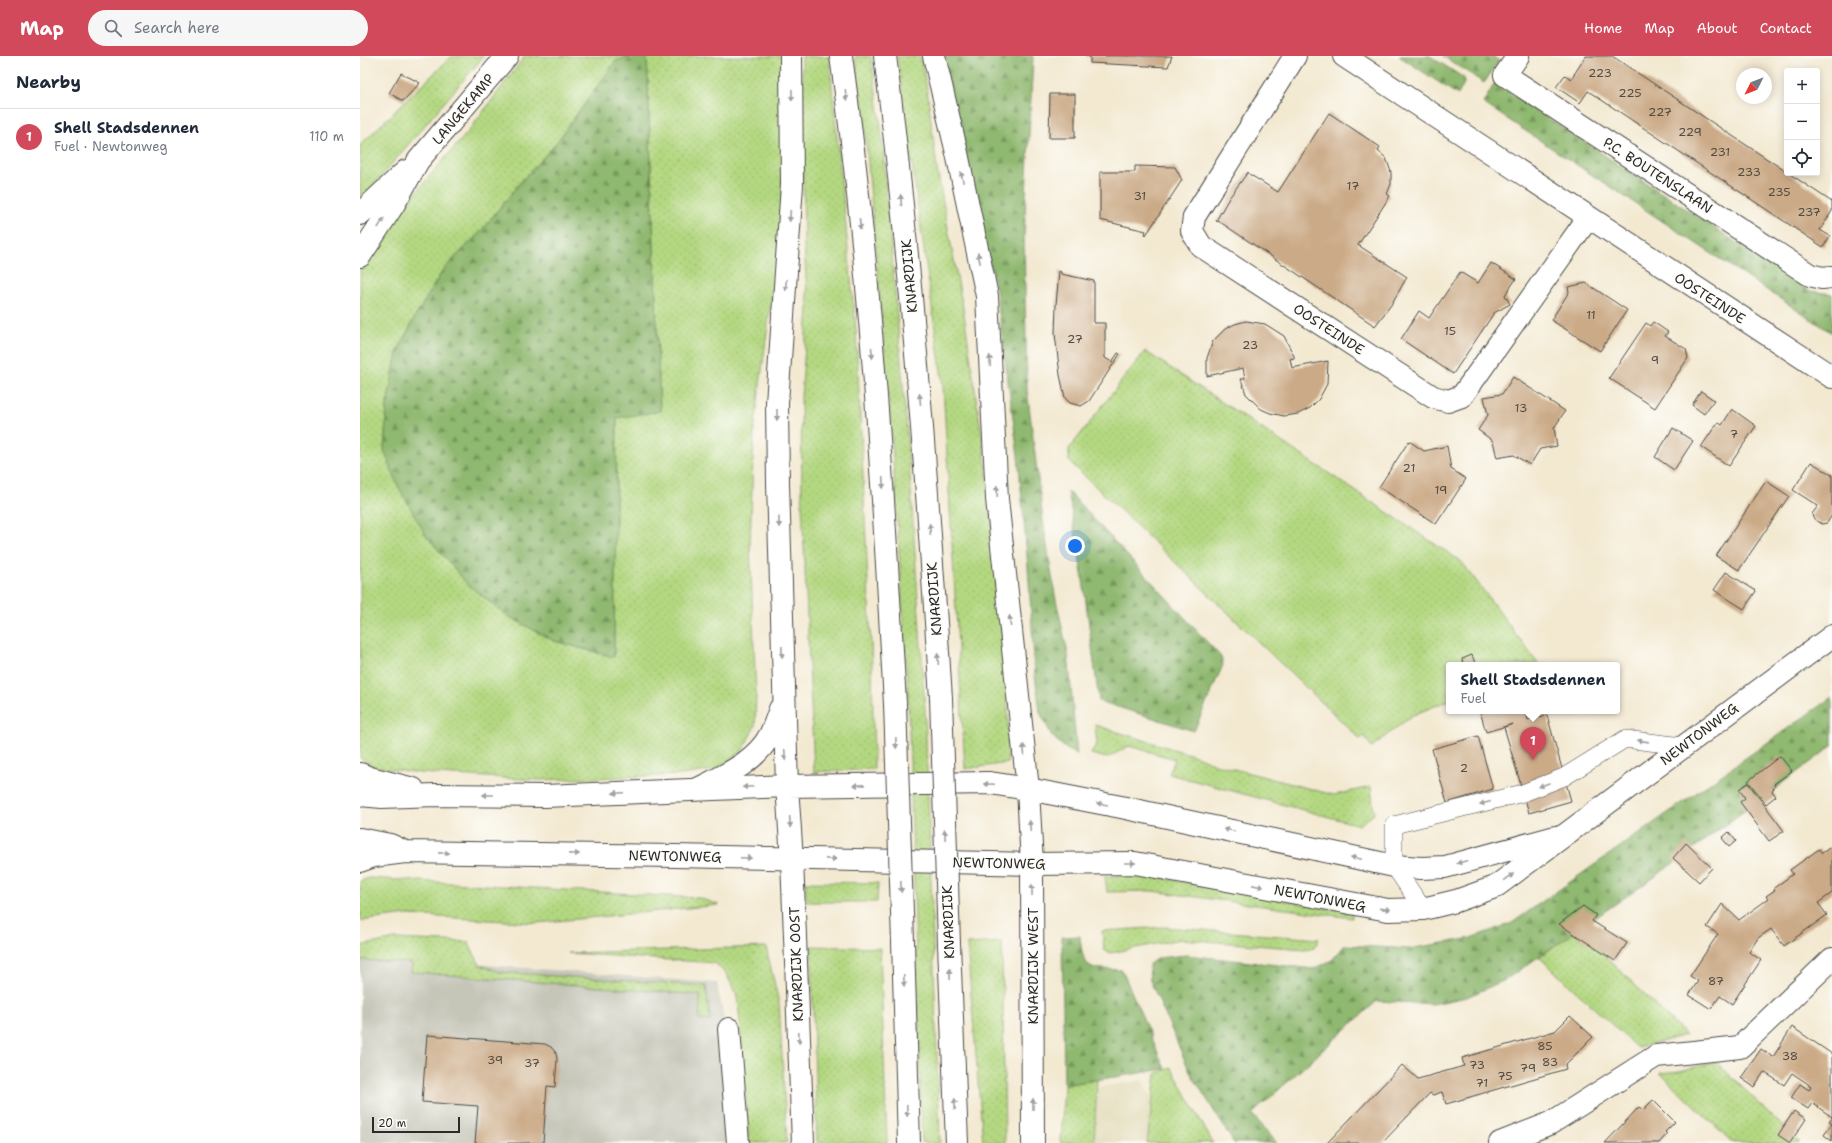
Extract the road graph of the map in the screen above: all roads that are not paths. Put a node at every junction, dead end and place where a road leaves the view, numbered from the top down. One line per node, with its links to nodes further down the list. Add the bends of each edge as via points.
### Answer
1 (507, 56): 9 (main road, LANGEKAMP)
2 (791, 56): 16 (main road, KNARDIJK OOST, one-way to 16, via 792,185 778,403)
3 (841, 56): 36 (main road, one-way to 36, bridge, via 852,133 881,444 895,704)
4 (885, 56): 37 (main road, KNARDIJK, one-way to 4, bridge, via 940,698 924,441 896,141)
5 (934, 56): 21 (main road, KNARDIJK WEST, one-way to 5, via 997,499 987,296)
6 (1295, 56): 11 (main road, OOSTEINDE, via 1194,217 1192,231 1201,246 1433,397 1448,401 1462,396)
7 (1344, 56): 11 (main road, OOSTEINDE)
8 (1518, 56): 13 (main road, P.C. BOUTENSLAAN, via 1505,75 1810,274 1822,278)
9 (418, 161): 10 (main road, LANGEKAMP, via 393,181); 12 (main road, LANGEKAMP, one-way to 9)
10 (360, 214)
11 (1588, 218): 14 (main road, OOSTEINDE)
12 (360, 256)
13 (1832, 277)
14 (1832, 378)
15 (1832, 636): 17 (main road, NEWTONWEG)
16 (783, 702): 19 (main road, KNARDIJK OOST, one-way to 19); 20 (main road, via 770,736 760,748 745,762)
17 (1682, 746): 24 (main road, NEWTONWEG); 30 (lane, one-way to 30, via 1625,739 1564,777 1523,793 1394,825)
18 (360, 774): 23 (main road, NEWTONWEG)
19 (787, 786): 20 (main road, NEWTONWEG, one-way to 20); 21 (main road, NEWTONWEG, one-way to 19, via 990,784); 27 (main road, KNARDIJK OOST, one-way to 27)
20 (698, 789): 23 (main road, NEWTONWEG, one-way to 23, via 545,796)
21 (1028, 789): 29 (main road, KNARDIJK WEST, one-way to 21); 30 (main road, NEWTONWEG, one-way to 21)
22 (360, 795): 23 (main road, NEWTONWEG, via 382,798)
23 (435, 795)
24 (1568, 834): 30 (main road, NEWTONWEG, one-way to 30, via 1445,867); 31 (main road, NEWTONWEG, one-way to 24, via 1495,887)
25 (360, 839): 26 (main road, NEWTONWEG, via 390,845)
26 (405, 852): 27 (main road, NEWTONWEG, one-way to 27); 28 (main road, NEWTONWEG, via 374,856)
27 (792, 859): 29 (main road, NEWTONWEG, one-way to 29); 35 (main road, KNARDIJK OOST, one-way to 35)
28 (360, 861)
29 (1032, 864): 31 (main road, NEWTONWEG, one-way to 31, via 1135,863 1388,910); 38 (main road, KNARDIJK WEST, one-way to 29)
30 (1394, 866): 31 (lane)
31 (1423, 909)
32 (1832, 959): 39 (main road, via 1740,1047 1656,1056 1551,1123)
33 (729, 1029): 34 (main road)
34 (738, 1143)
35 (803, 1143)
36 (909, 1143)
37 (957, 1143)
38 (1033, 1143)
39 (1500, 1143)

